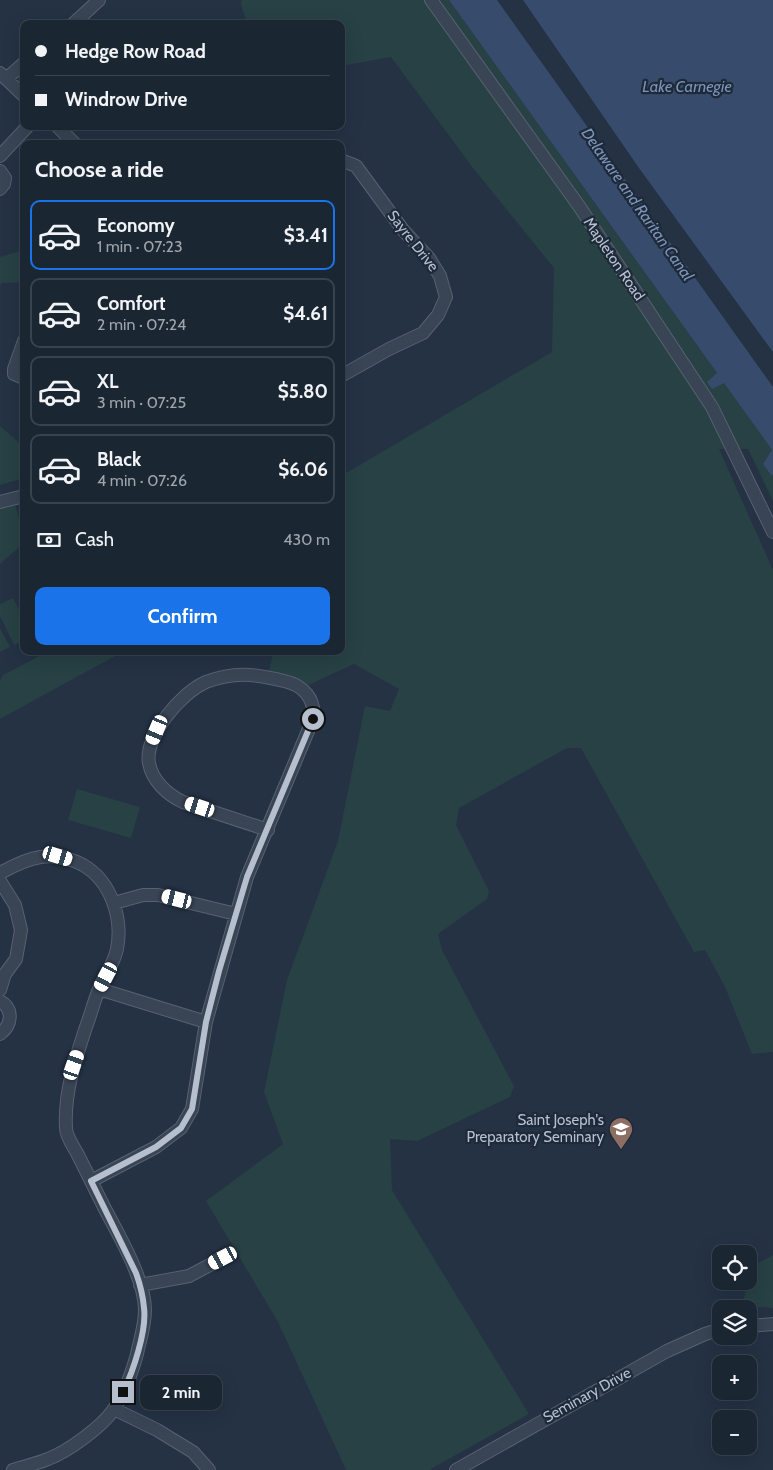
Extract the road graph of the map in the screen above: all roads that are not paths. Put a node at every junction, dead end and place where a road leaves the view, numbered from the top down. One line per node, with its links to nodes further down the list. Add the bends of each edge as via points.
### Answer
1 (99, 0): 3 (street)
2 (431, 0): 19 (street, Mapleton Road, via 579,206 712,407)
3 (77, 20)
4 (20, 65): 5 (street)
5 (3, 76): 6 (street)
6 (20, 92)
7 (24, 130): 10 (street)
8 (61, 130): 9 (street)
9 (72, 140)
10 (0, 156)
11 (345, 162): 16 (street, Sayre Drive, via 356,166 403,230 429,258 440,276 446,297 438,315 422,333)
12 (0, 171): 13 (street, via 5,178)
13 (0, 189)
14 (20, 359): 15 (street)
15 (17, 373)
16 (345, 374)
17 (20, 497): 18 (street)
18 (0, 502)
19 (773, 532)
20 (268, 830): 20 (street, via 170,796 154,777 148,762 157,730 177,702 203,683 235,674 257,675 295,683 313,703 313,719); 24 (street, via 247,877)
21 (0, 873): 23 (street, via 20,862 40,857 58,856 74,860 88,868 102,883)
22 (0, 881): 26 (street, via 15,905 21,930 16,959 5,974)
23 (114, 903): 24 (street, via 158,894); 25 (street, via 118,923 117,948)
24 (236, 914): 28 (street)
25 (99, 989): 28 (street); 30 (street, via 74,1065 66,1101 66,1131)
26 (0, 990)
27 (0, 1001): 29 (street, via 7,1007 10,1019)
28 (206, 1022): 30 (street, via 192,1109 181,1128 156,1147)
29 (0, 1034)
30 (91, 1181): 32 (street)
31 (223, 1258): 32 (street, via 189,1276)
32 (140, 1285): 36 (street, via 145,1310 141,1340 132,1374)
33 (773, 1324): 34 (street)
34 (757, 1325)
35 (712, 1332): 39 (street, Seminary Drive, via 666,1351)
36 (114, 1409): 37 (street, via 67,1450); 38 (street, via 193,1452)
37 (13, 1470)
38 (209, 1470)
39 (456, 1470)

